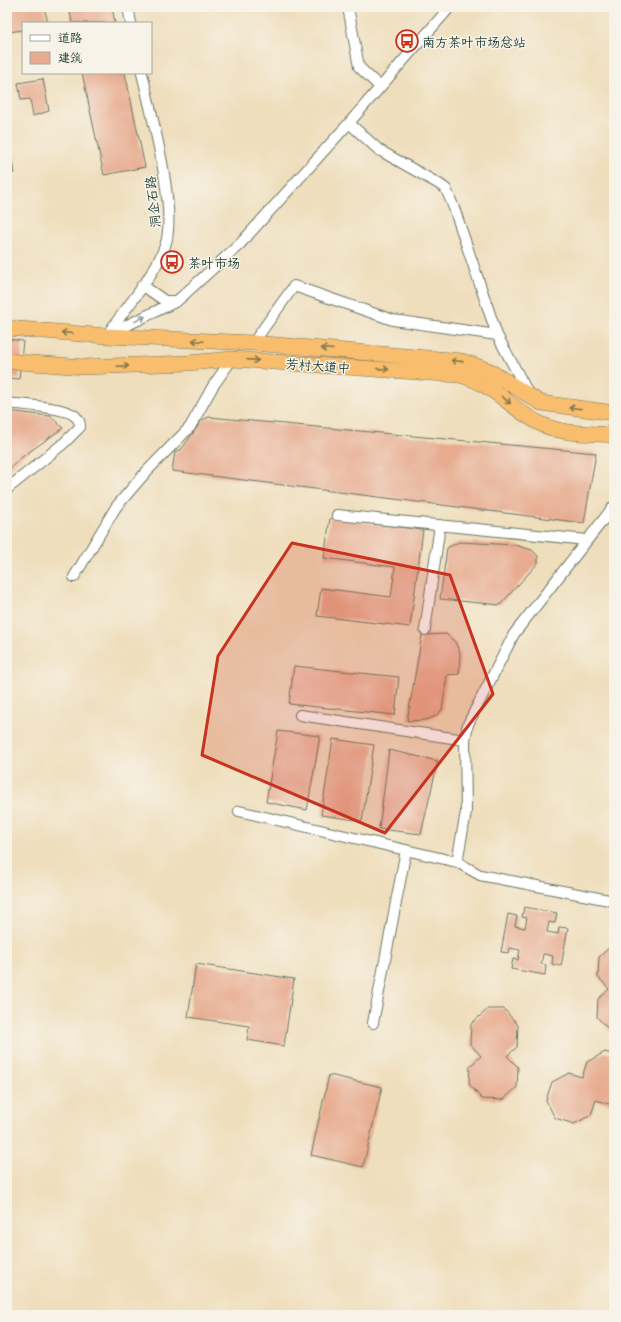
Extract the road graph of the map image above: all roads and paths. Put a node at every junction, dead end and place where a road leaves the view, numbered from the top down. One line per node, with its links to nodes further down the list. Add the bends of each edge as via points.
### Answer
1 (128, 7): 4 (street)
2 (348, 7): 6 (street, via 359,67)
3 (450, 7): 6 (street)
4 (131, 22)
5 (142, 74): 8 (street, 洞企石路, via 165,182 169,232 162,253)
6 (380, 87): 7 (street)
7 (350, 123): 9 (street, via 259,224); 11 (street, via 379,150 446,189)
8 (142, 285): 9 (street, via 165,301); 12 (street, 洞企石路)
9 (178, 301): 12 (street, one-way to 9)
10 (7, 328): 12 (highway, 芳村大道中, one-way to 10)
11 (497, 335): 13 (street, via 393,320 294,286); 16 (street)
12 (106, 336): 13 (highway, 芳村大道中, one-way to 12)
13 (253, 343): 18 (highway, 芳村大道中, one-way to 13, via 541,403 488,370 462,361)
14 (232, 359): 15 (highway, 芳村大道中, one-way to 14, via 84,368); 19 (highway, 芳村大道中, one-way to 19, via 459,375 494,390 544,426); 25 (street, via 190,427 116,507)
15 (7, 361)
16 (526, 389)
17 (7, 403): 20 (street, via 51,408 74,415 80,421 80,428)
18 (614, 413)
19 (614, 435)
20 (7, 489)
21 (614, 506): 24 (street)
22 (337, 515): 23 (street)
23 (440, 525): 24 (street); 26 (street)
24 (587, 540): 28 (street, via 514,634 468,724)
25 (74, 577)
26 (425, 630)
27 (300, 715): 28 (street)
28 (465, 740): 31 (street, via 466,812)
29 (239, 812): 30 (street)
30 (406, 850): 31 (street); 33 (street)
31 (457, 862): 32 (street, via 480,875)
32 (614, 901)
33 (373, 1023)

